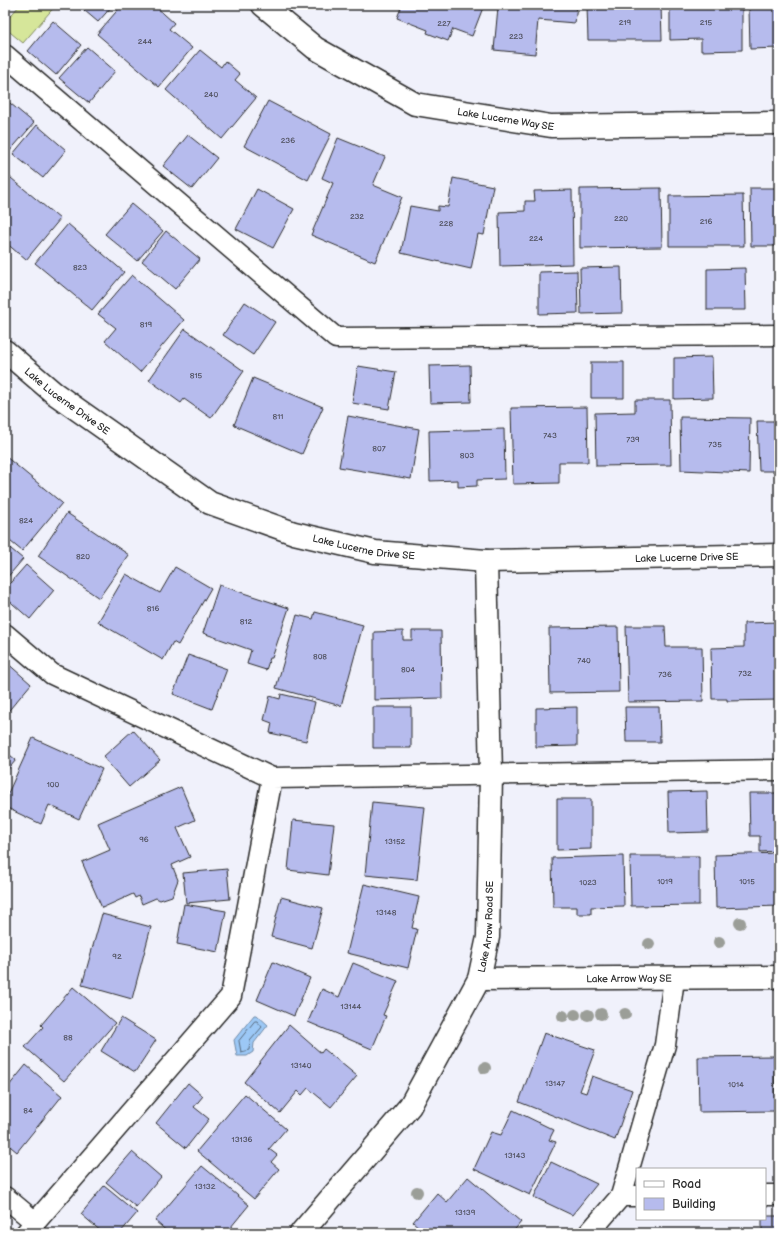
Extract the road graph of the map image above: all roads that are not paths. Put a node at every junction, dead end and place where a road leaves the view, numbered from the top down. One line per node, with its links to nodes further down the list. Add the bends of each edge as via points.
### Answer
1 (263, 5): 3 (street, Lake Lucerne Way SE, via 315,48 415,104 551,126)
2 (5, 55): 4 (lane, via 336,338)
3 (779, 123)
4 (779, 335)
5 (5, 351): 7 (street, Lake Lucerne Drive SE, via 54,393 210,503 294,533 375,552)
6 (779, 555): 7 (street, Lake Lucerne Drive SE)
7 (486, 561): 10 (street, Lake Arrow Road SE)
8 (5, 634): 11 (lane, via 52,674)
9 (779, 770): 10 (lane)
10 (490, 775): 11 (lane); 13 (street, Lake Arrow Road SE, via 488,937)
11 (272, 778): 19 (lane, via 231,996)
12 (779, 977): 14 (street, Lake Arrow Way SE)
13 (479, 979): 14 (street, Lake Arrow Way SE); 20 (street, Lake Arrow Road SE, via 410,1106)
14 (674, 979): 17 (lane, via 665,1045)
15 (766, 1195): 16 (lane)
16 (779, 1195)
17 (629, 1196): 21 (lane)
18 (5, 1197): 19 (lane)
19 (30, 1228)
20 (301, 1233)
21 (589, 1233)

